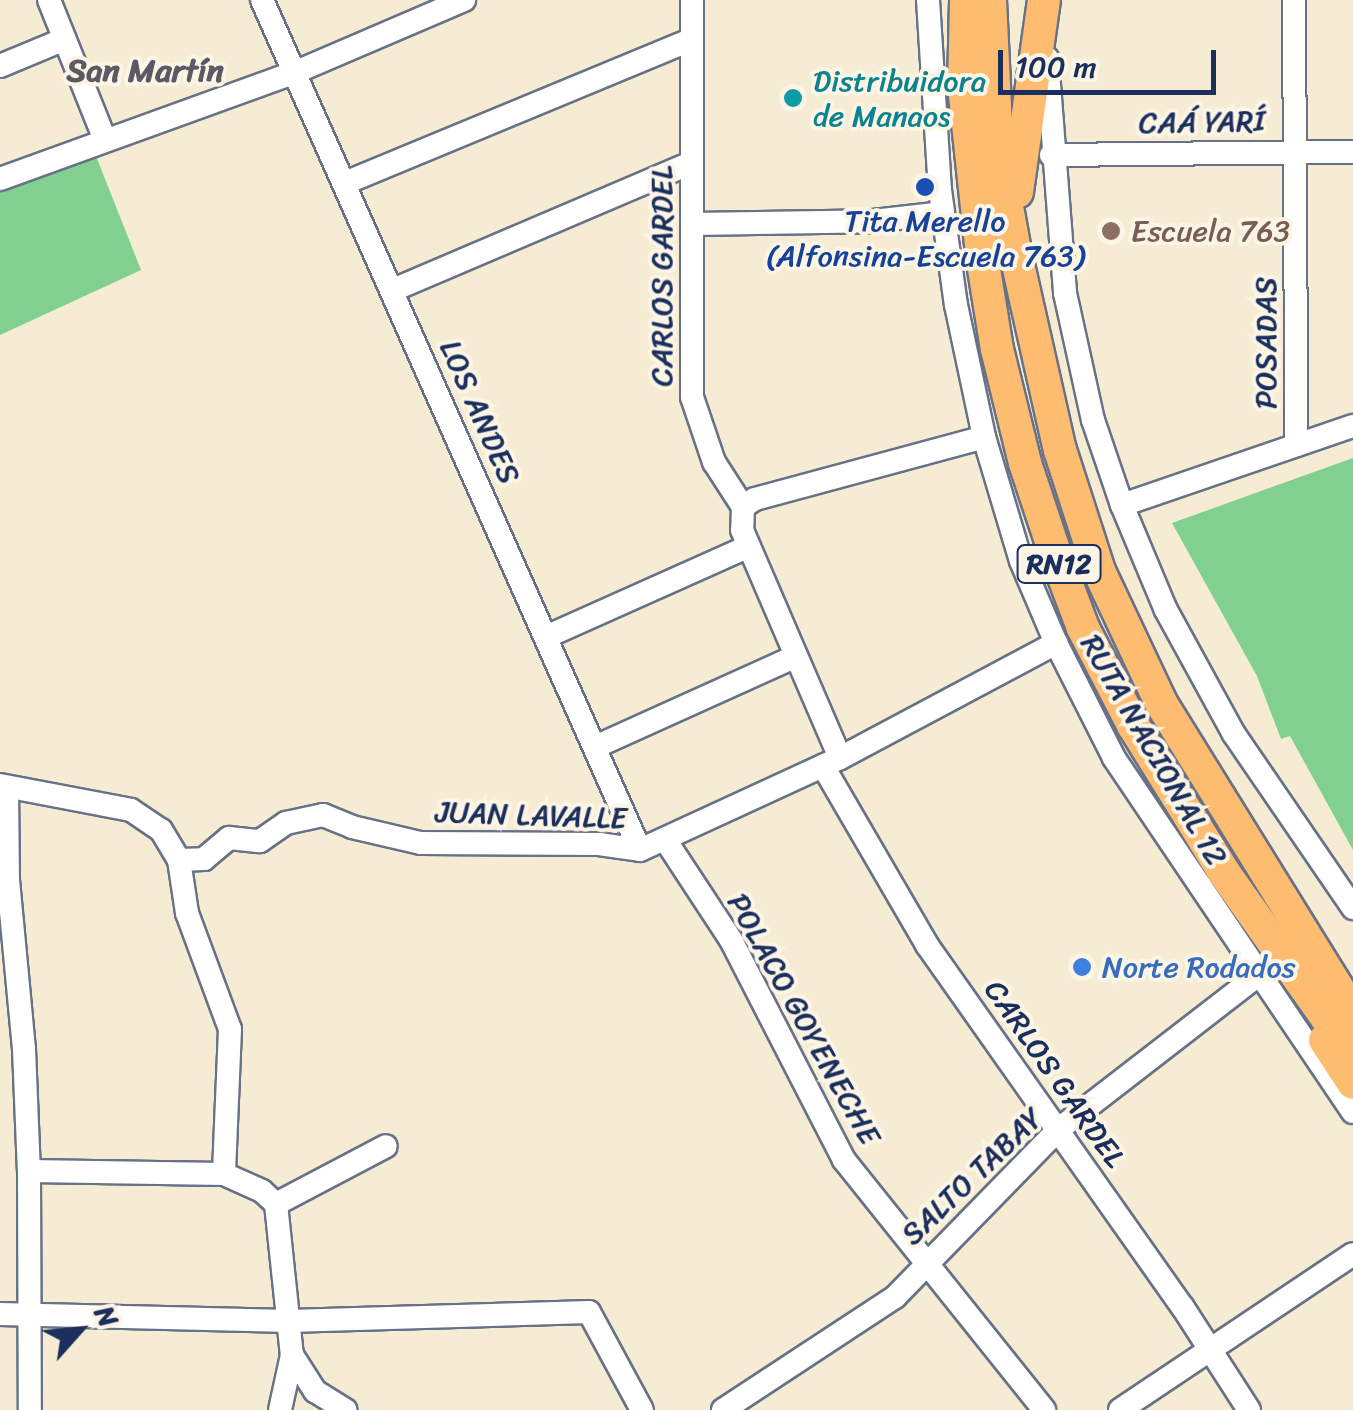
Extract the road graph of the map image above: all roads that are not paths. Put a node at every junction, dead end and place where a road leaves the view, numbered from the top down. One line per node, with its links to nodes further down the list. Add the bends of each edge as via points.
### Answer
1 (50, 0): 10 (street)
2 (262, 0): 13 (street, LOS ANDES)
3 (464, 0): 13 (street)
4 (692, 0): 11 (street, CARLOS GARDEL)
5 (928, 0): 21 (street)
6 (966, 0): 41 (highway, RUTA NACIONAL 12 / RN12, via 967,122 983,262 997,349 1050,537 1083,628 1133,725)
7 (990, 0): 23 (highway, RUTA NACIONAL 12 / RN12, via 998,151)
8 (1294, 0): 15 (street, POSADAS)
9 (1044, 1): 17 (street); 23 (highway, via 1022,135)
10 (65, 39): 12 (street); 14 (street)
11 (692, 40): 18 (street, CARLOS GARDEL); 20 (street)
12 (0, 66)
13 (296, 72): 14 (street); 20 (street, LOS ANDES)
14 (104, 140): 19 (street)
15 (1295, 151): 16 (street, CAÁ YARÍ); 17 (street, CAÁ YARÍ); 27 (street, POSADAS)
16 (1353, 152)
17 (1051, 155): 28 (street, via 1065,293)
18 (691, 163): 22 (street, CARLOS GARDEL); 24 (street)
19 (0, 179)
20 (345, 183): 24 (street, LOS ANDES)
21 (942, 213): 22 (street); 26 (street)
22 (692, 224): 29 (street, CARLOS GARDEL, via 692,397 714,462)
23 (1015, 252): 43 (highway, RUTA NACIONAL 12 / RN12, via 1060,450 1100,570 1161,703)
24 (393, 290): 31 (street, LOS ANDES)
25 (1353, 426): 27 (street)
26 (984, 437): 29 (street); 32 (street, via 1022,561)
27 (1296, 445): 28 (street)
28 (1122, 505): 40 (street, via 1166,610 1234,734)
29 (744, 506): 30 (street, CARLOS GARDEL)
30 (748, 546): 31 (street); 33 (street, CARLOS GARDEL)
31 (548, 636): 34 (street, LOS ANDES)
32 (1056, 643): 35 (street, JUAN LAVALLE); 42 (street, via 1114,758)
33 (794, 657): 34 (street); 35 (street, CARLOS GARDEL)
34 (595, 746): 38 (street, LOS ANDES)
35 (832, 762): 37 (street, JUAN LAVALLE); 48 (street, CARLOS GARDEL, via 927,945)
36 (4, 786): 39 (street, via 131,810 161,830); 44 (street)
37 (666, 841): 38 (street, JUAN LAVALLE); 54 (street, POLACO GOYENECHE, via 731,940 844,1160)
38 (640, 850): 39 (street, JUAN LAVALLE, via 421,842 352,828 323,814 286,823 260,841 229,838 204,859)
39 (179, 860): 51 (street, via 187,912 230,1029)
40 (1353, 908)
41 (1270, 940): 45 (highway, RUTA NACIONAL 12 / RN12); 46 (highway)
42 (1258, 976): 47 (street); 48 (street, SALTO TABAY)
43 (1353, 1013)
44 (12, 1049): 50 (street)
45 (1353, 1055)
46 (1353, 1083)
47 (1353, 1112)
48 (1060, 1130): 54 (street, SALTO TABAY); 58 (street, CARLOS GARDEL)
49 (386, 1146): 52 (street)
50 (29, 1172): 51 (street); 56 (street)
51 (224, 1174): 52 (street)
52 (276, 1204): 57 (street)
53 (1353, 1254): 58 (street)
54 (925, 1262): 64 (street, SALTO TABAY, via 895,1297); 65 (street, POLACO GOYENECHE)
55 (0, 1314): 56 (street)
56 (31, 1316): 57 (street); 60 (street)
57 (290, 1321): 59 (street); 63 (street, via 589,1312)
58 (1211, 1353): 66 (street); 67 (street, CARLOS GARDEL)
59 (292, 1355): 61 (street); 62 (street, via 315,1391)
60 (30, 1410)
61 (280, 1410)
62 (346, 1410)
63 (642, 1410)
64 (723, 1410)
65 (1044, 1410)
66 (1120, 1410)
67 (1248, 1410)

